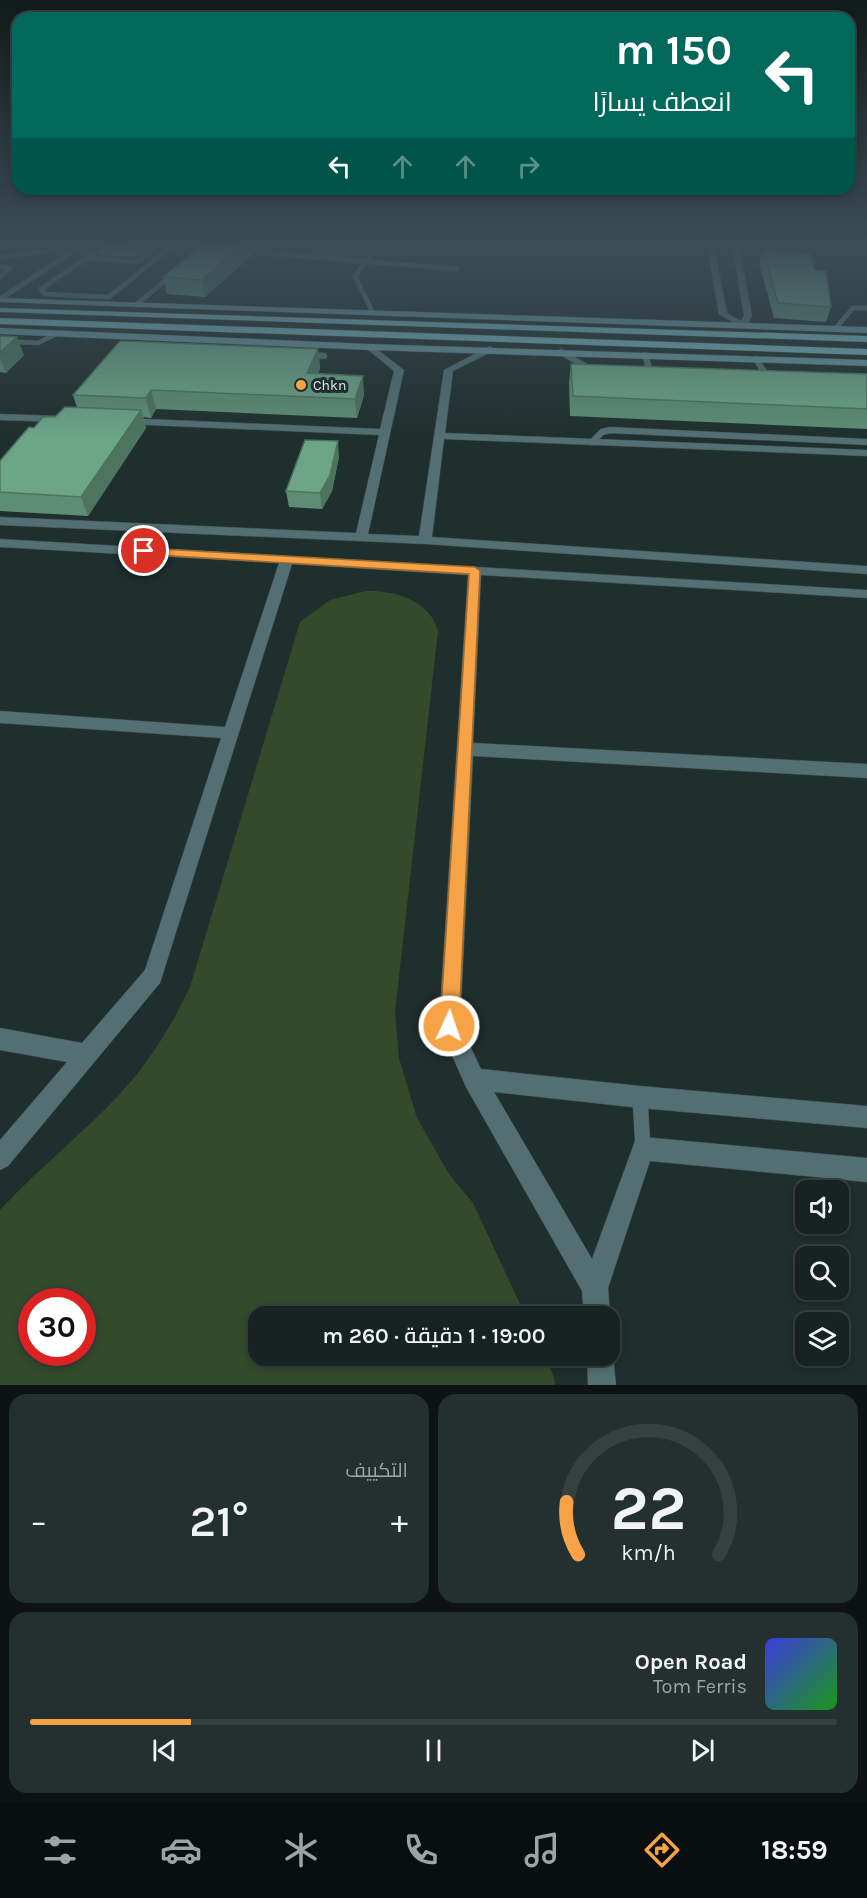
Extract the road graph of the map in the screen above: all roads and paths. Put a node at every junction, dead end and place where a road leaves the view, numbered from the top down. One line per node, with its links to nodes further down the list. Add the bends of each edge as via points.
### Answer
1 (0, 310): 11 (main road)
2 (273, 310): 7 (main road)
3 (371, 310): 7 (lane)
4 (722, 310): 10 (street, via 723,314)
5 (747, 310): 10 (street)
6 (852, 310): 13 (lane)
7 (373, 313): 8 (main road)
8 (458, 316): 10 (main road); 11 (main road)
9 (0, 321): 12 (main road)
10 (743, 325): 13 (main road)
11 (456, 326): 18 (main road)
12 (155, 327): 17 (main road); 24 (main road)
13 (835, 329): 14 (main road)
14 (867, 330)
15 (0, 331): 16 (main road)
16 (58, 333): 17 (main road); 19 (lane, via 38,343)
17 (144, 336): 20 (lane); 21 (main road)
18 (867, 339)
19 (0, 342)
20 (154, 344)
21 (331, 345): 22 (main road); 28 (lane, via 302,352)
22 (370, 347): 23 (main road); 42 (street, via 399,370)
23 (490, 349): 25 (main road); 43 (street, via 449,370)
24 (813, 350): 26 (main road); 30 (main road)
25 (561, 352): 27 (main road); 32 (lane)
26 (867, 352)
27 (645, 355): 29 (main road); 34 (lane)
28 (324, 356)
29 (756, 359): 30 (main road); 37 (lane)
30 (820, 361): 31 (main road)
31 (867, 363)
32 (596, 371)
33 (642, 377): 34 (lane)
34 (652, 378): 35 (lane)
35 (664, 378)
36 (758, 381): 37 (lane)
37 (770, 381): 38 (lane)
38 (781, 382)
39 (0, 417): 40 (street)
40 (70, 419)
41 (117, 421): 42 (street)
42 (385, 432): 48 (street)
43 (440, 436): 44 (street); 49 (street)
44 (592, 442): 45 (lane, via 602,432 620,430); 46 (street)
45 (867, 442)
46 (867, 453)
47 (0, 521): 48 (street)
48 (361, 537): 49 (street)
49 (425, 540): 52 (street)
50 (0, 543): 51 (street)
51 (288, 559): 53 (street); 56 (street)
52 (867, 570)
53 (475, 571): 54 (street); 57 (street)
54 (867, 594)
55 (0, 717): 56 (street)
56 (231, 733): 60 (street, via 153,976)
57 (465, 748): 58 (street); 61 (street, via 449,1026)
58 (867, 771)
59 (0, 1039): 60 (street)
60 (87, 1054): 65 (street)
61 (474, 1079): 62 (street); 67 (street)
62 (640, 1097): 63 (street); 64 (lane)
63 (867, 1117)
64 (643, 1149): 66 (street); 67 (street)
65 (0, 1158)
66 (867, 1170)
67 (595, 1288): 68 (street)
68 (596, 1306)
69 (601, 1366): 70 (street)
70 (602, 1385)

